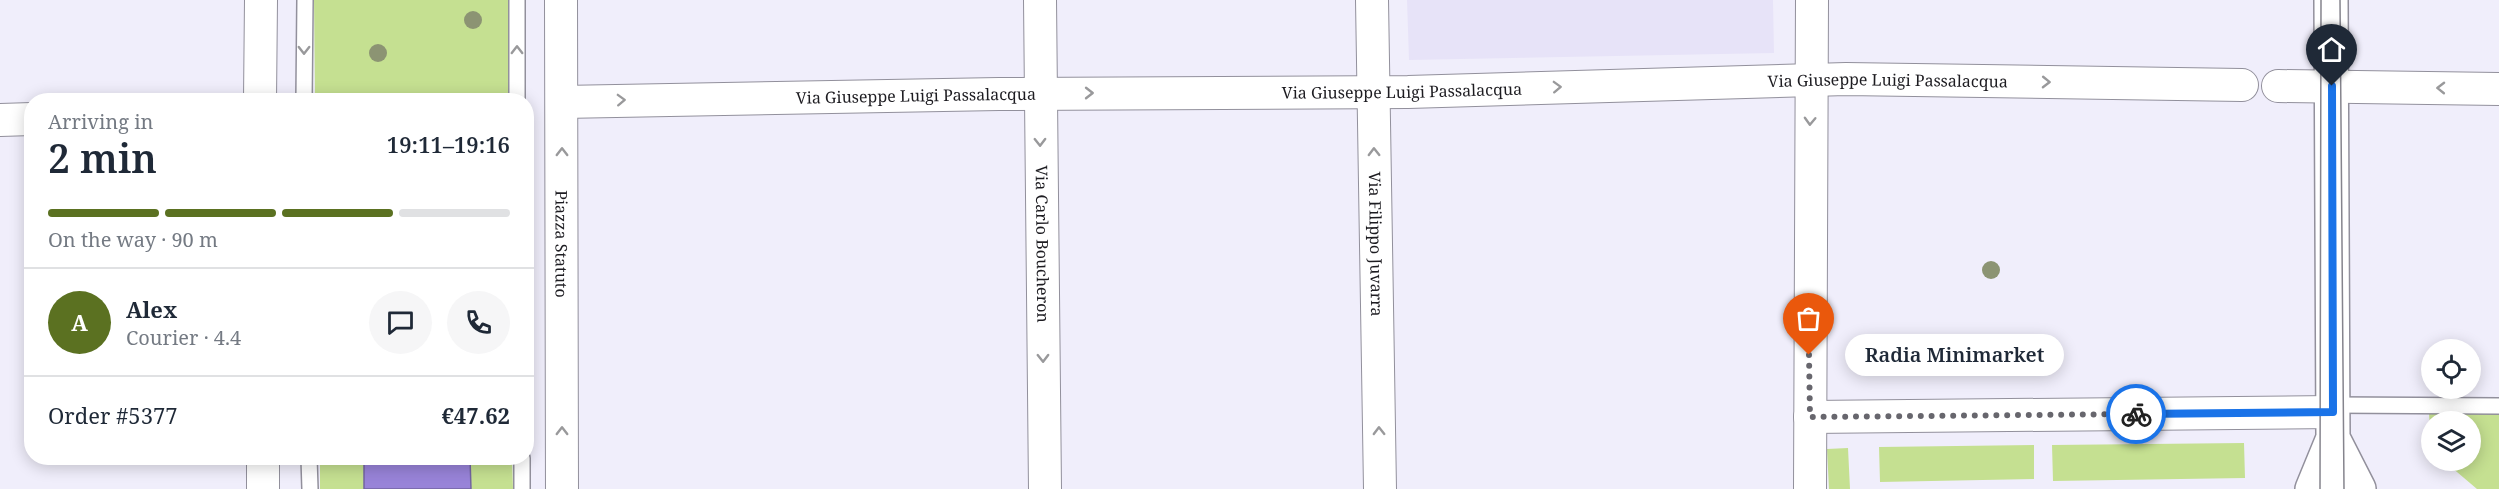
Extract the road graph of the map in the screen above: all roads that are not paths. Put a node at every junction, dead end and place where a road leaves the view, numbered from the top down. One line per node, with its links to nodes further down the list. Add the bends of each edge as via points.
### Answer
1 (261, 0): 15 (street)
2 (305, 0): 16 (lane, one-way to 16)
3 (517, 0): 17 (lane, one-way to 3)
4 (561, 0): 19 (street, Piazza Statuto)
5 (1040, 0): 18 (street, Via Carlo Boucheron)
6 (1372, 0): 14 (street, Via Filippo Juvarra)
7 (1812, 0): 9 (street)
8 (2331, 0): 12 (main road)
9 (1813, 80): 10 (street, Via Giuseppe Luigi Passalacqua, one-way to 10); 14 (street, Via Giuseppe Luigi Passalacqua, one-way to 9); 23 (street, one-way to 23)
10 (2242, 85)
11 (2278, 86): 12 (street)
12 (2332, 86): 13 (street, one-way to 12); 24 (main road)
13 (2499, 89)
14 (1374, 91): 18 (street, Via Giuseppe Luigi Passalacqua, one-way to 14); 33 (street, Via Filippo Juvarra, one-way to 14)
15 (260, 93)
16 (304, 93)
17 (517, 93)
18 (1040, 93): 19 (street, Via Giuseppe Luigi Passalacqua, one-way to 18); 32 (street, Via Carlo Boucheron, one-way to 32)
19 (562, 102): 31 (street, Piazza Statuto, one-way to 19)
20 (24, 119): 21 (street)
21 (0, 120)
22 (2499, 406): 24 (lane)
23 (1810, 417): 24 (street); 34 (street)
24 (2333, 418): 35 (main road); 36 (lane); 37 (main road)
25 (263, 465): 28 (street)
26 (309, 465): 29 (lane)
27 (522, 465): 30 (lane)
28 (263, 489)
29 (310, 489)
30 (522, 489)
31 (561, 489)
32 (1045, 489)
33 (1380, 489)
34 (1810, 489)
35 (2312, 489)
36 (2334, 489)
37 (2359, 489)

